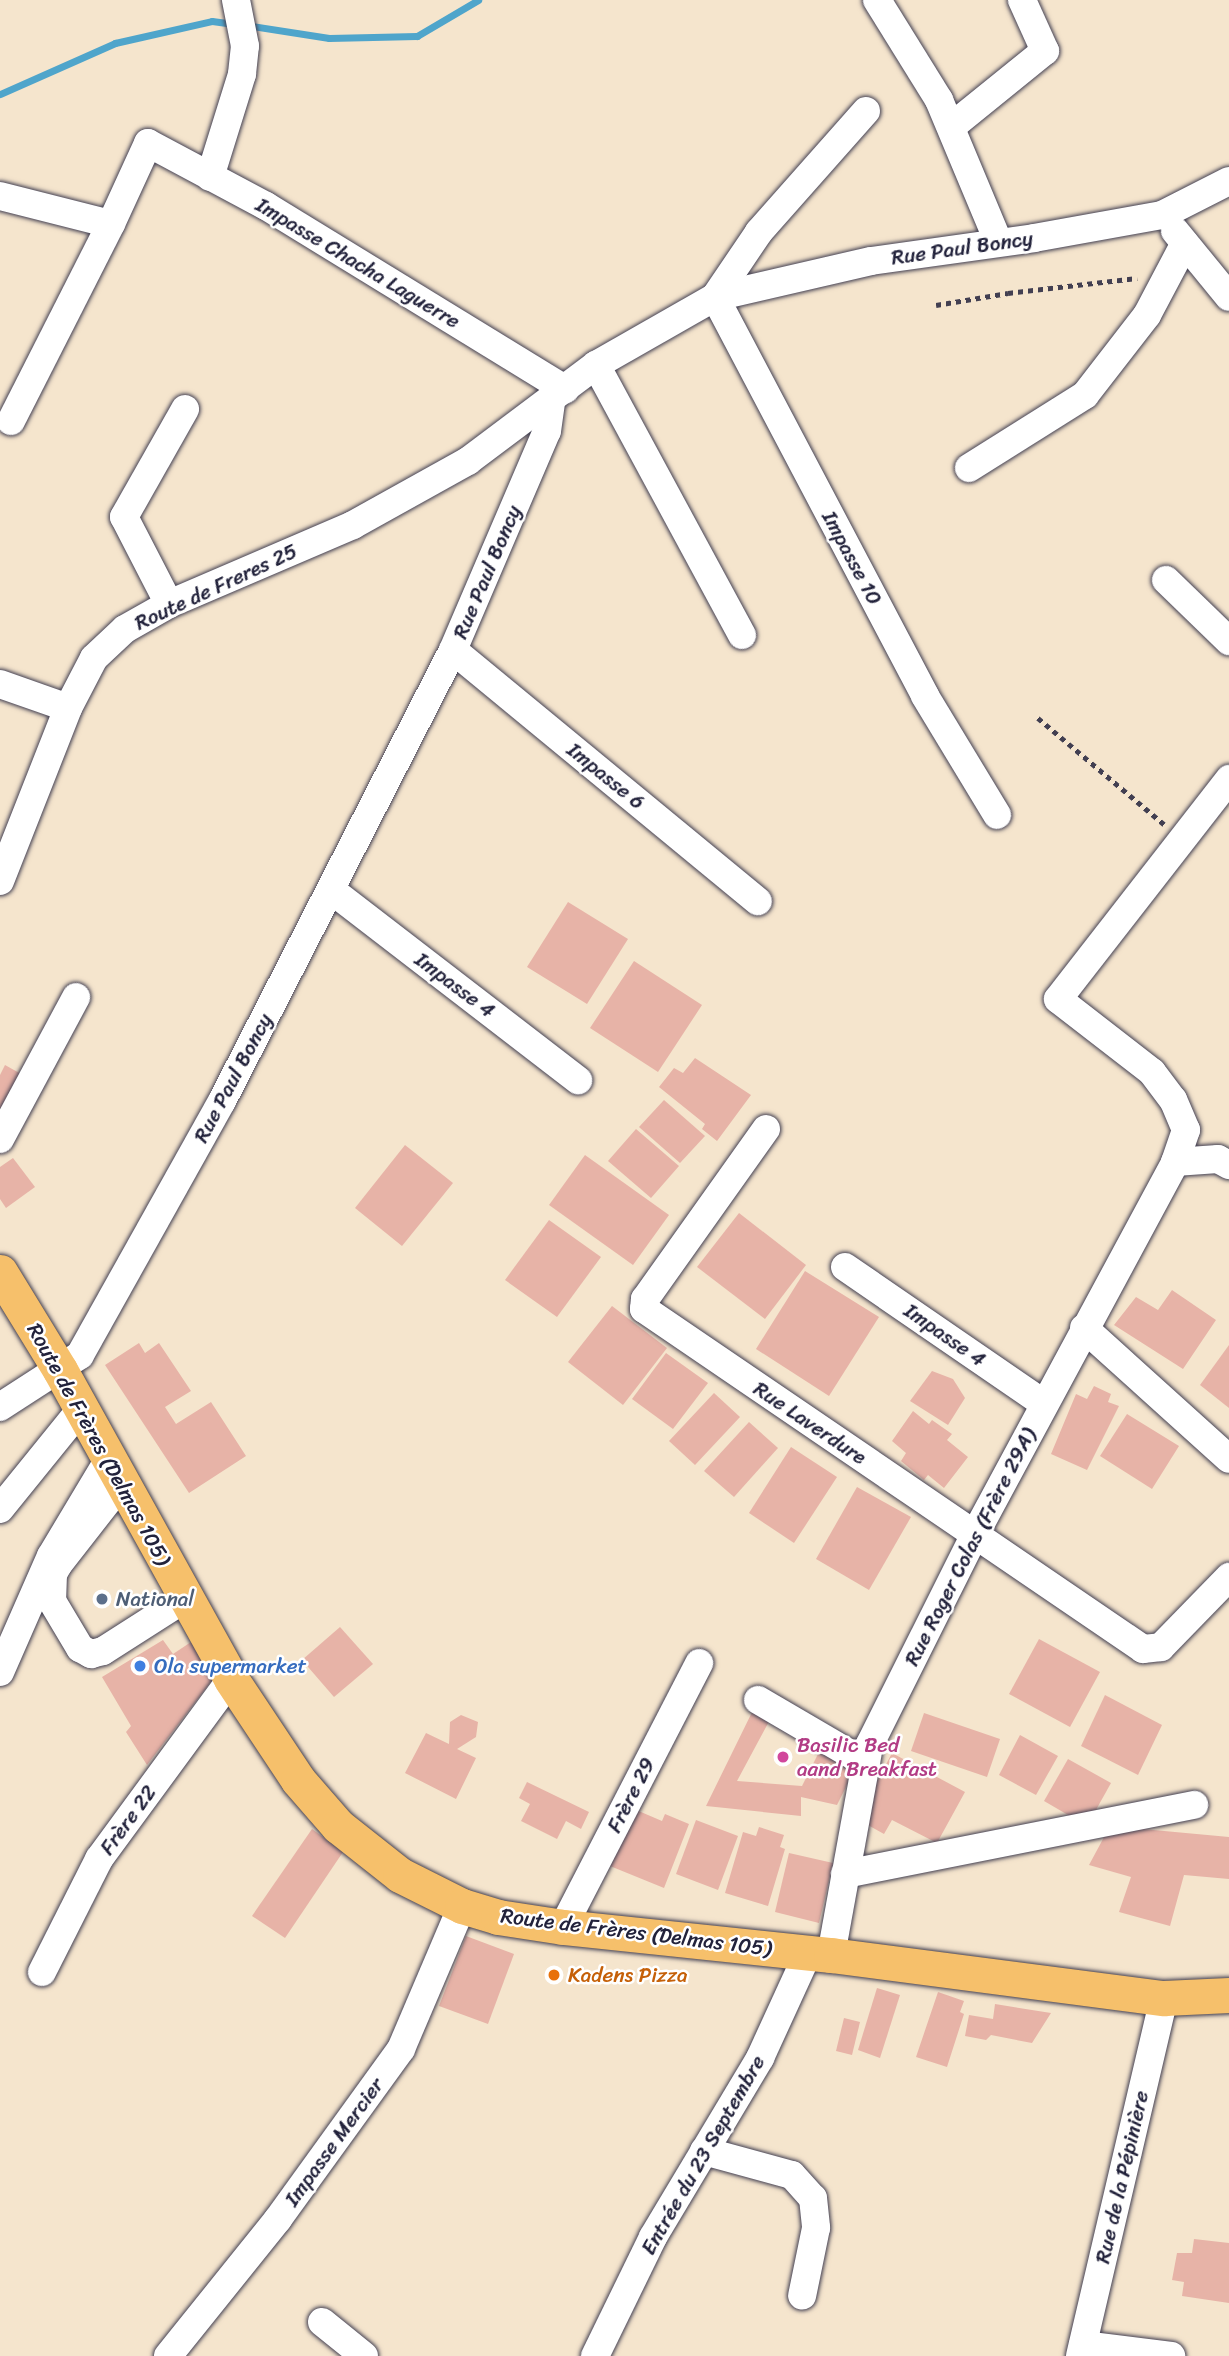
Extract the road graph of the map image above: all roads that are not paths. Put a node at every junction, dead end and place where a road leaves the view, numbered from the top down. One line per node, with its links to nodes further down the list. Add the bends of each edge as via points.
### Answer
1 (877, 0): 5 (street)
2 (1022, 0): 5 (street, via 1045,51)
3 (237, 1): 6 (street, via 245,46 242,74)
4 (866, 111): 13 (street, via 759,232)
5 (951, 127): 11 (street)
6 (210, 177): 10 (street, Impasse Chacha Laguerre, via 148,143); 16 (street, Impasse Chacha Laguerre, via 266,206)
7 (1229, 181): 9 (street, Rue Paul Boncy)
8 (0, 195): 10 (street)
9 (1162, 215): 11 (street, Rue Paul Boncy); 12 (street)
10 (111, 224): 18 (street)
11 (998, 241): 13 (street, Rue Paul Boncy, via 871,261)
12 (1185, 243): 14 (street); 19 (street, via 1147,315 1085,395)
13 (715, 297): 15 (street, Rue Paul Boncy); 28 (street, Impasse 10, via 925,696)
14 (1229, 297)
15 (600, 372): 16 (street, Rue Paul Boncy); 22 (street)
16 (558, 395): 21 (street, Route de Freres 25, via 468,461 352,525); 24 (street, Rue Paul Boncy, via 547,431)
17 (185, 409): 21 (street, via 124,517)
18 (10, 421)
19 (969, 468)
20 (1166, 580): 23 (street)
21 (169, 604): 26 (street, Route de Freres 25, via 125,629 94,658)
22 (742, 635)
23 (1229, 641)
24 (453, 650): 30 (street, Rue Paul Boncy); 31 (street, Impasse 6)
25 (0, 684): 26 (street)
26 (68, 708): 29 (street, Route de Freres 25)
27 (1229, 779): 36 (street, Rue Roger Colas (Frère 29A), via 1058,999 1152,1072 1173,1100 1186,1130)
28 (997, 815)
29 (0, 881)
30 (331, 890): 33 (street, Impasse 4); 41 (street, Rue Paul Boncy, via 222,1101 80,1355)
31 (758, 901)
32 (76, 997): 35 (street)
33 (578, 1080)
34 (766, 1129): 48 (street, Rue Laverdure, via 645,1299 644,1309)
35 (0, 1139)
36 (1175, 1161): 37 (street, via 1218,1159); 40 (street, Rue Roger Colas (Frère 29A))
37 (1229, 1164)
38 (845, 1267): 42 (street, Impasse 4)
39 (0, 1272): 41 (main road, Route de Frères (Delmas 105))
40 (1084, 1328): 42 (street, Rue Roger Colas (Frère 29A)); 45 (street)
41 (60, 1370): 43 (street, Rue Paul Boncy); 44 (main road, Route de Frères (Delmas 105))
42 (1044, 1404): 48 (street, Rue Roger Colas (Frère 29A))
43 (0, 1407)
44 (81, 1409): 46 (main road, Route de Frères (Delmas 105)); 47 (street)
45 (1229, 1460)
46 (116, 1471): 50 (main road, Route de Frères (Delmas 105)); 50 (street, via 53,1574 52,1601 80,1648 91,1654 103,1651); 52 (street, via 51,1556)
47 (0, 1509)
48 (974, 1535): 49 (street, Rue Laverdure, via 1143,1649 1161,1647); 55 (street, Rue Roger Colas (Frère 29A), via 869,1746)
49 (1229, 1577)
50 (186, 1598): 53 (main road, Route de Frères (Delmas 105))
51 (699, 1663): 59 (street, Frère 29)
52 (0, 1672)
53 (231, 1679): 58 (main road, Route de Frères (Delmas 105), via 298,1780 338,1826 400,1875); 61 (street, Frère 22, via 99,1859)
54 (758, 1700): 55 (street)
55 (866, 1763): 57 (street, Rue Roger Colas (Frère 29A))
56 (1194, 1805): 57 (street)
57 (845, 1874): 60 (street, Rue Roger Colas (Frère 29A))
58 (462, 1906): 59 (main road, Route de Frères (Delmas 105)); 68 (street, Impasse Mercier, via 401,2049 278,2219)
59 (563, 1927): 60 (main road, Route de Frères (Delmas 105))
60 (820, 1954): 63 (main road, Route de Frères (Delmas 105)); 64 (street, Entrée du 23 Septembre)
61 (42, 1972)
62 (1229, 1995): 63 (main road, Route de Frères (Delmas 105))
63 (1164, 1998): 67 (street, Rue de la Pépinière)
64 (704, 2151): 65 (street, via 792,2175 813,2198 816,2228); 70 (street, Entrée du 23 Septembre, via 653,2237)
65 (802, 2296)
66 (322, 2322): 69 (street)
67 (1082, 2351): 71 (street)
68 (168, 2356)
69 (364, 2356)
70 (595, 2356)
71 (1171, 2356)

